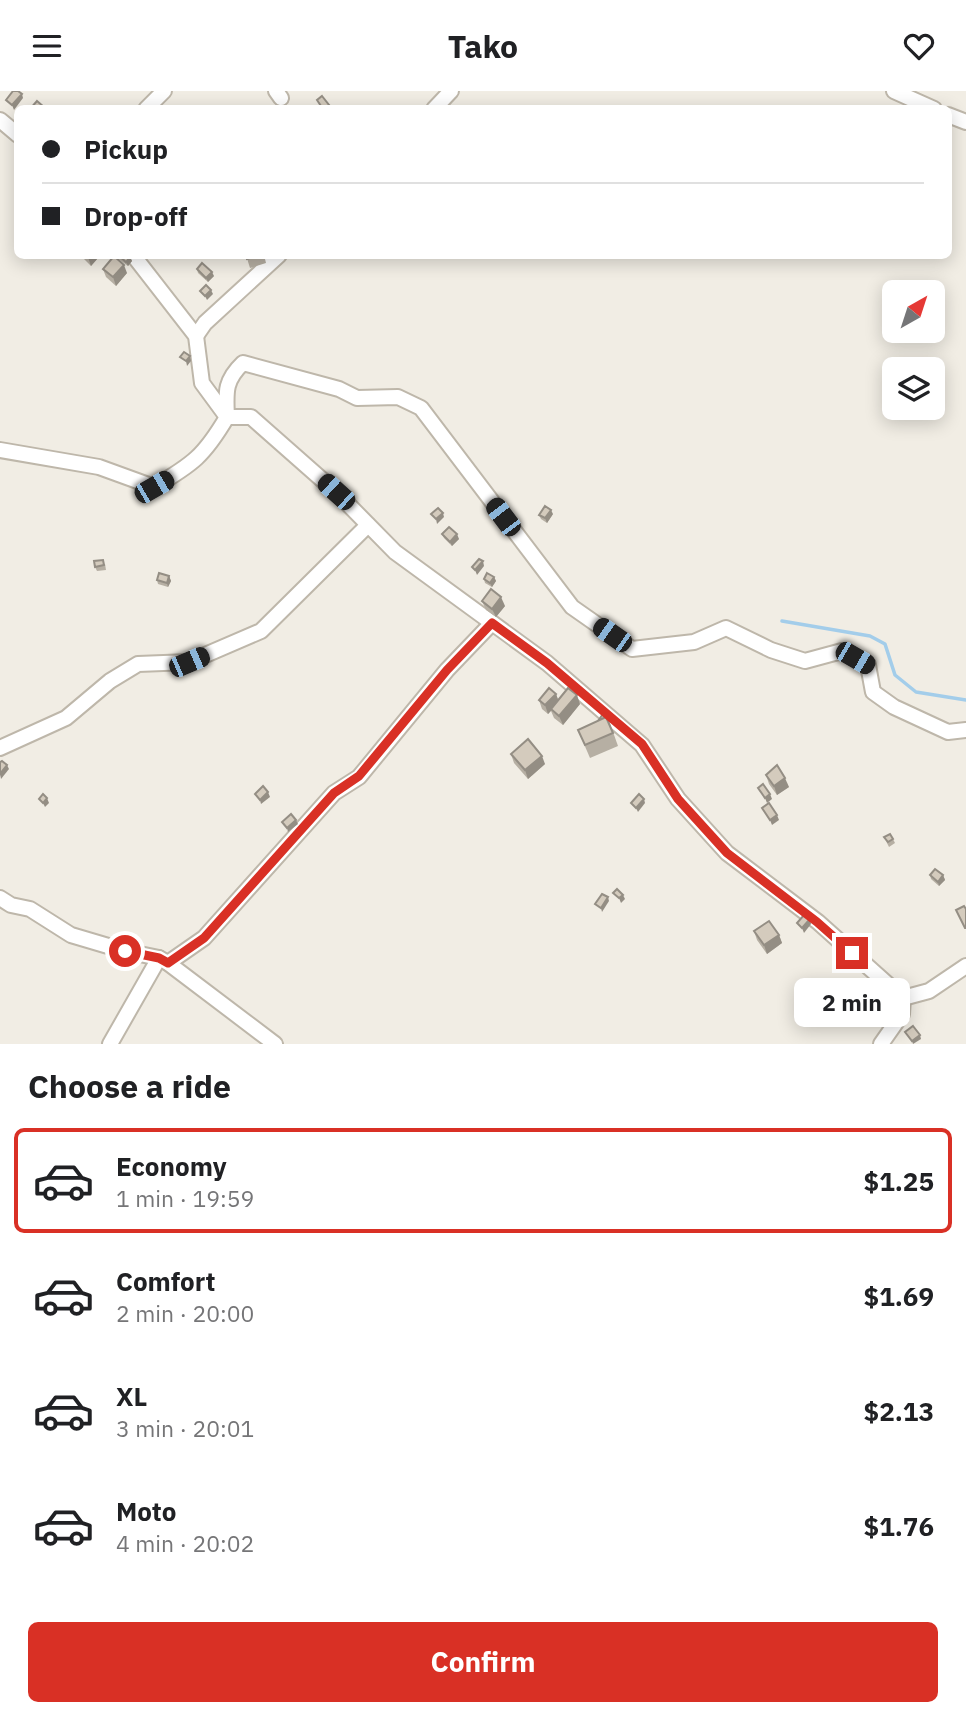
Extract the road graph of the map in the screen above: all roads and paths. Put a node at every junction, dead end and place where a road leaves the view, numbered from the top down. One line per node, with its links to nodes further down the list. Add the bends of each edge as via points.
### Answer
1 (164, 91): 4 (street)
2 (450, 91): 5 (street)
3 (894, 91): 6 (street)
4 (150, 105)
5 (437, 105)
6 (925, 105)
7 (0, 120): 8 (street)
8 (14, 132)
9 (136, 259): 11 (street)
10 (275, 259): 11 (street)
11 (196, 336): 12 (street, via 202,383)
12 (227, 417): 13 (street, via 209,448 187,468 154,487 99,467); 14 (street, via 251,417); 16 (street, via 226,389 243,363 357,398 398,397 421,408 572,607 632,649 694,642 726,628 805,661 842,650 868,665 873,692 894,708 948,732)
13 (0, 450)
14 (368, 524): 15 (street, via 395,552); 17 (street, via 261,631 189,662 138,664 66,718)
15 (492, 623): 19 (street, via 359,776 325,802 204,938); 21 (street, via 642,744 678,799 727,853 817,922)
16 (966, 730)
17 (0, 748)
18 (0, 898): 19 (street, via 30,909 71,935)
19 (164, 960): 22 (street); 23 (street)
20 (966, 967): 21 (street, via 929,991)
21 (902, 998): 24 (street, via 902,1014)
22 (110, 1044)
23 (275, 1044)
24 (881, 1044)

